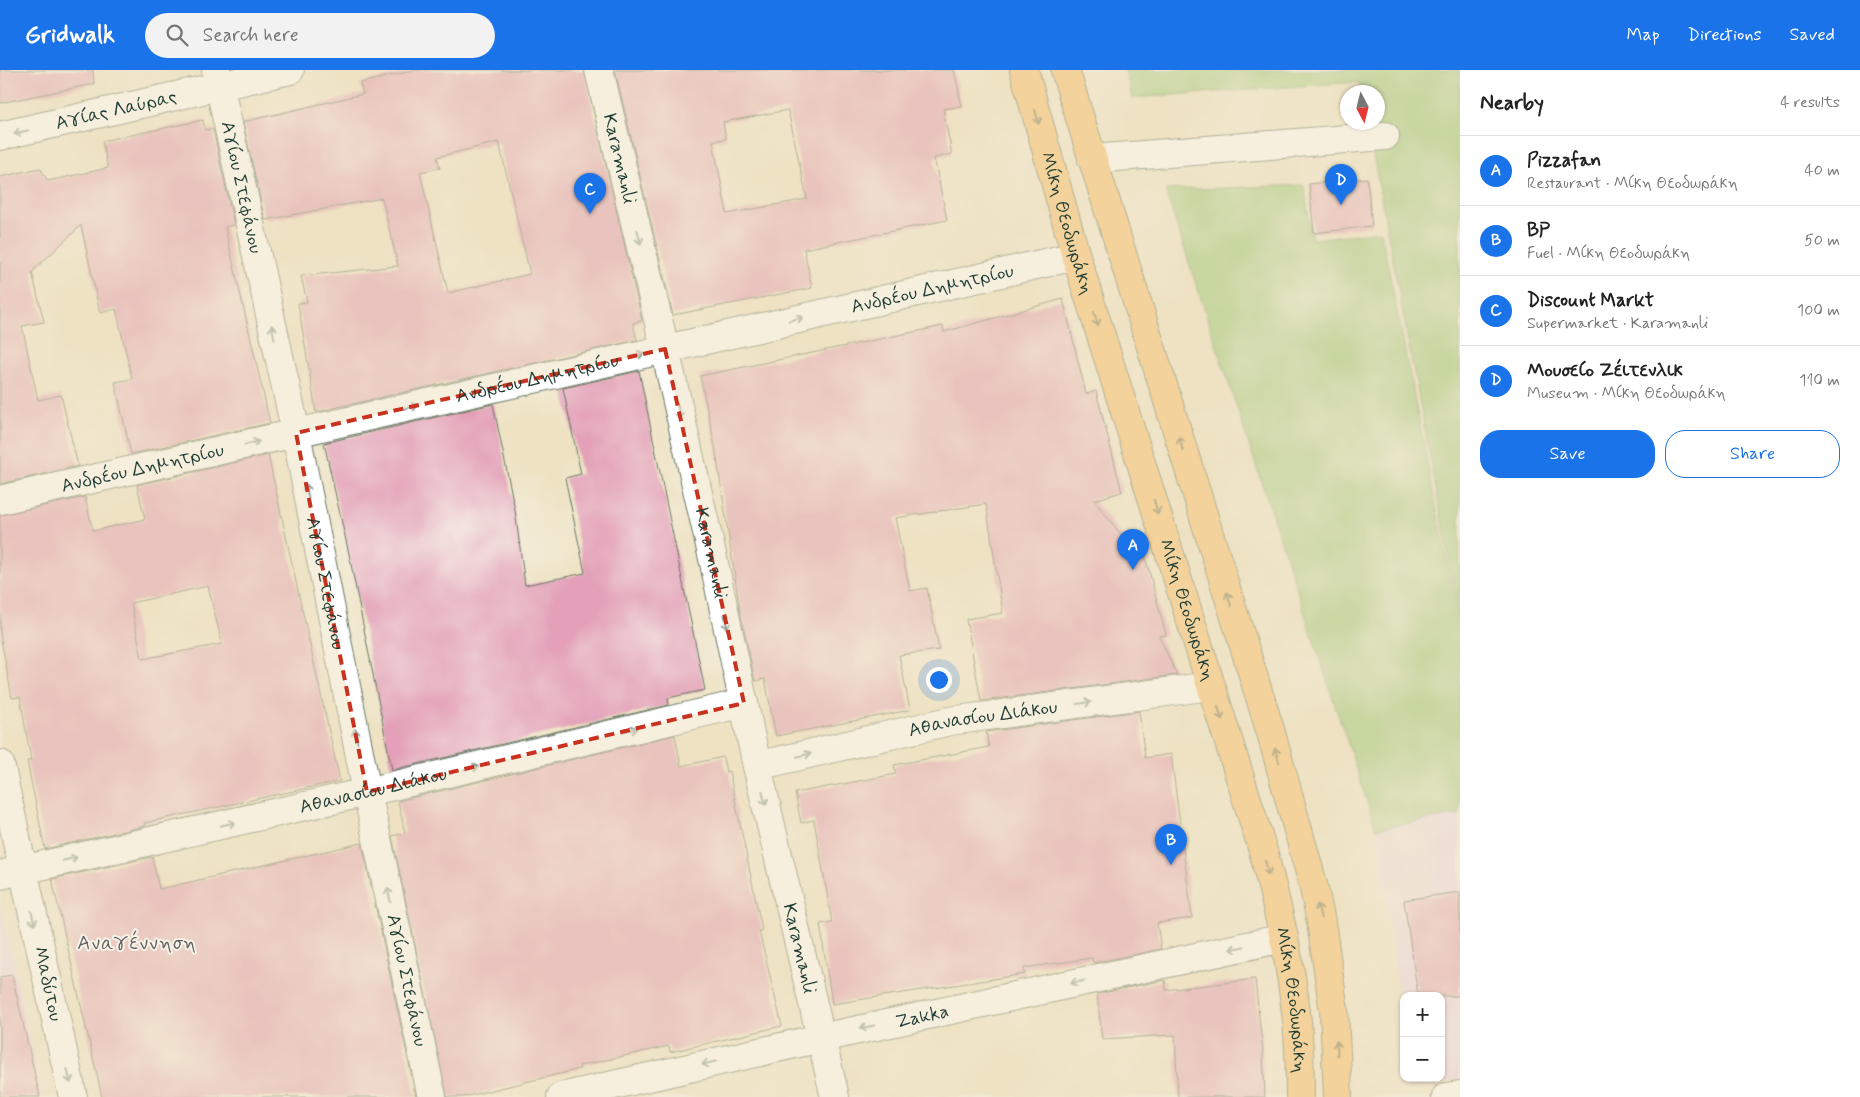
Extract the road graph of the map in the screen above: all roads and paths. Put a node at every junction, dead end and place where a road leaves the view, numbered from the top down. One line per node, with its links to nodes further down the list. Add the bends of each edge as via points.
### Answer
1 (290, 70): 5 (street, Αγίας Λαύρας)
2 (599, 70): 10 (street, Karamanli, one-way to 10)
3 (1024, 70): 9 (highway, Μίκη Θεοδωράκη, one-way to 9)
4 (1065, 70): 8 (highway, Μίκη Θεοδωράκη)
5 (218, 78): 6 (street, Αγίας Λαύρας, one-way to 6); 11 (street, Αγίου Στεφάνου, one-way to 5)
6 (0, 136)
7 (1385, 136): 8 (street)
8 (1092, 160): 27 (highway, Μίκη Θεοδωράκη, one-way to 8, via 1334,1011 1313,884 1271,733)
9 (1076, 256): 10 (street, Ανδρέου Δημητρίου, one-way to 9); 13 (highway, Μίκη Θεοδωράκη, one-way to 13)
10 (665, 349): 11 (street, Ανδρέου Δημητρίου, one-way to 10); 14 (street, Karamanli, one-way to 14)
11 (296, 433): 12 (street, Ανδρέου Δημητρίου, one-way to 11); 17 (street, Αγίου Στεφάνου, one-way to 11)
12 (0, 500)
13 (1211, 686): 16 (street, Αθανασίου Διάκου, one-way to 13, via 950,721); 19 (highway, Μίκη Θεοδωράκη, one-way to 19, via 1264,854)
14 (744, 703): 16 (street, Karamanli); 17 (street, Αθανασίου Διάκου, one-way to 14)
15 (0, 764): 18 (street, Μαδύτου)
16 (757, 766): 20 (street, Karamanli, one-way to 20)
17 (367, 792): 18 (street, Αθανασίου Διάκου, one-way to 17); 23 (street, Αγίου Στεφάνου, one-way to 17)
18 (11, 872): 22 (street, Μαδύτου, one-way to 22)
19 (1284, 938): 20 (street, Zakka, one-way to 20); 26 (highway, Μίκη Θεοδωράκη, via 1294,991)
20 (821, 1038): 24 (street, Zakka, one-way to 24); 25 (street, Karamanli)
21 (1460, 1095): 28 (street)
22 (73, 1097)
23 (432, 1097)
24 (560, 1097)
25 (835, 1097)
26 (1300, 1097)
27 (1338, 1097)
28 (1446, 1097)

